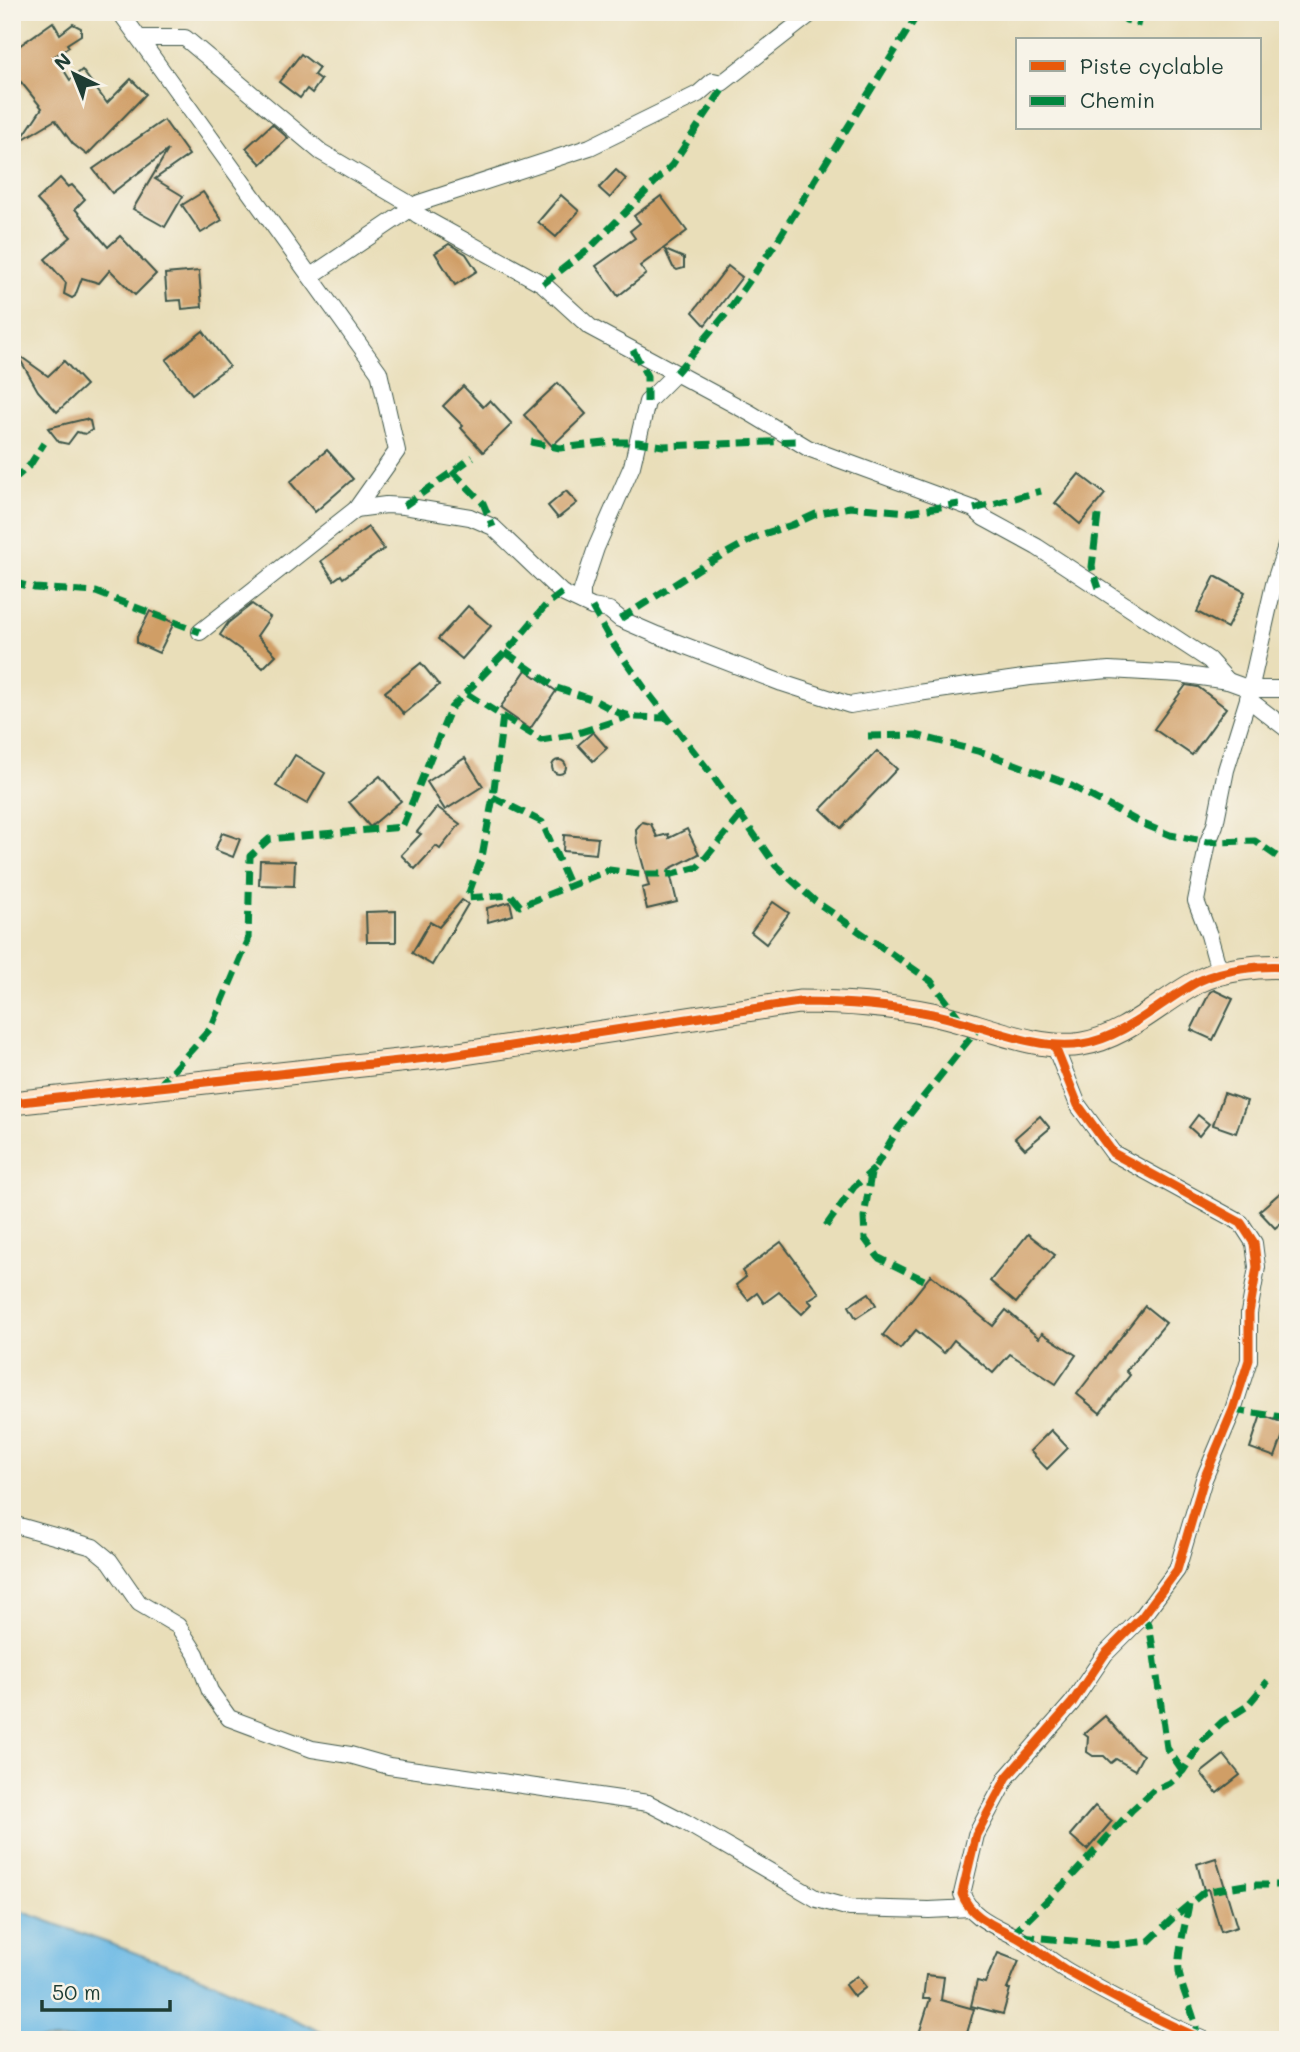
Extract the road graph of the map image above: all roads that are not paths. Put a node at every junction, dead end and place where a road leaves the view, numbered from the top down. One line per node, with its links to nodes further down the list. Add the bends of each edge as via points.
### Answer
1 (120, 12): 3 (street)
2 (813, 12): 4 (street, via 722,83 713,81 698,94 590,148)
3 (141, 38): 4 (street, via 186,38 321,152 408,203); 5 (street)
4 (410, 209): 5 (street); 6 (street, via 544,284 590,327)
5 (311, 276): 7 (street, via 379,372 397,452)
6 (676, 373): 9 (street, via 647,402 632,466 596,548); 11 (street, via 808,448 974,509 1209,660)
7 (356, 509): 9 (street, via 404,506 470,517 493,527 562,593); 10 (street)
8 (1288, 540): 13 (street)
9 (582, 602): 11 (street, via 682,645 850,705 1109,670)
10 (200, 632)
11 (1228, 681): 13 (street)
12 (1288, 689): 13 (street)
13 (1249, 694): 14 (street); 16 (street, via 1196,901)
14 (1288, 730)
15 (1288, 967): 16 (street, via 1265,965)
16 (1225, 974): 17 (street, via 1201,980 1112,1033 1085,1044)
17 (1055, 1047): 18 (street, via 932,1014 850,1002 799,1002 445,1056); 20 (street, via 1078,1105 1113,1153 1241,1223 1254,1243 1257,1267 1249,1313 1249,1360 1203,1479 1177,1570 1007,1777 975,1835 962,1894)
18 (12, 1103)
19 (12, 1524): 20 (street, via 93,1547 110,1561 139,1602 178,1626 196,1654 210,1691 229,1718 312,1749 389,1766 649,1803 817,1899 850,1908)
20 (971, 1908): 21 (street, via 1069,1972)
21 (1204, 2040)

